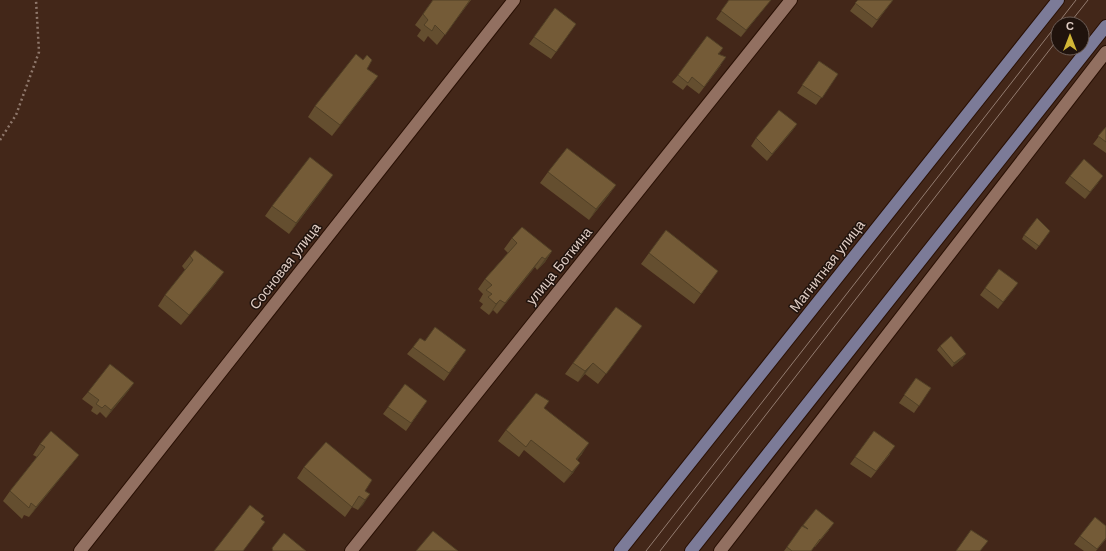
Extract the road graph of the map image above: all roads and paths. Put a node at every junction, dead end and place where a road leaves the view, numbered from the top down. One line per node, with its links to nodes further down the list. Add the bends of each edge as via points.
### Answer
1 (36, 0): 7 (path, via 39,52 16,116)
2 (514, 0): 8 (street, Сосновая улица)
3 (791, 0): 9 (street, улица Боткина)
4 (1058, 0): 10 (main road, Магнитная улица)
5 (1106, 26): 11 (main road)
6 (1106, 52): 12 (street)
7 (0, 140)
8 (80, 551)
9 (351, 551)
10 (620, 551)
11 (691, 551)
12 (720, 551)

